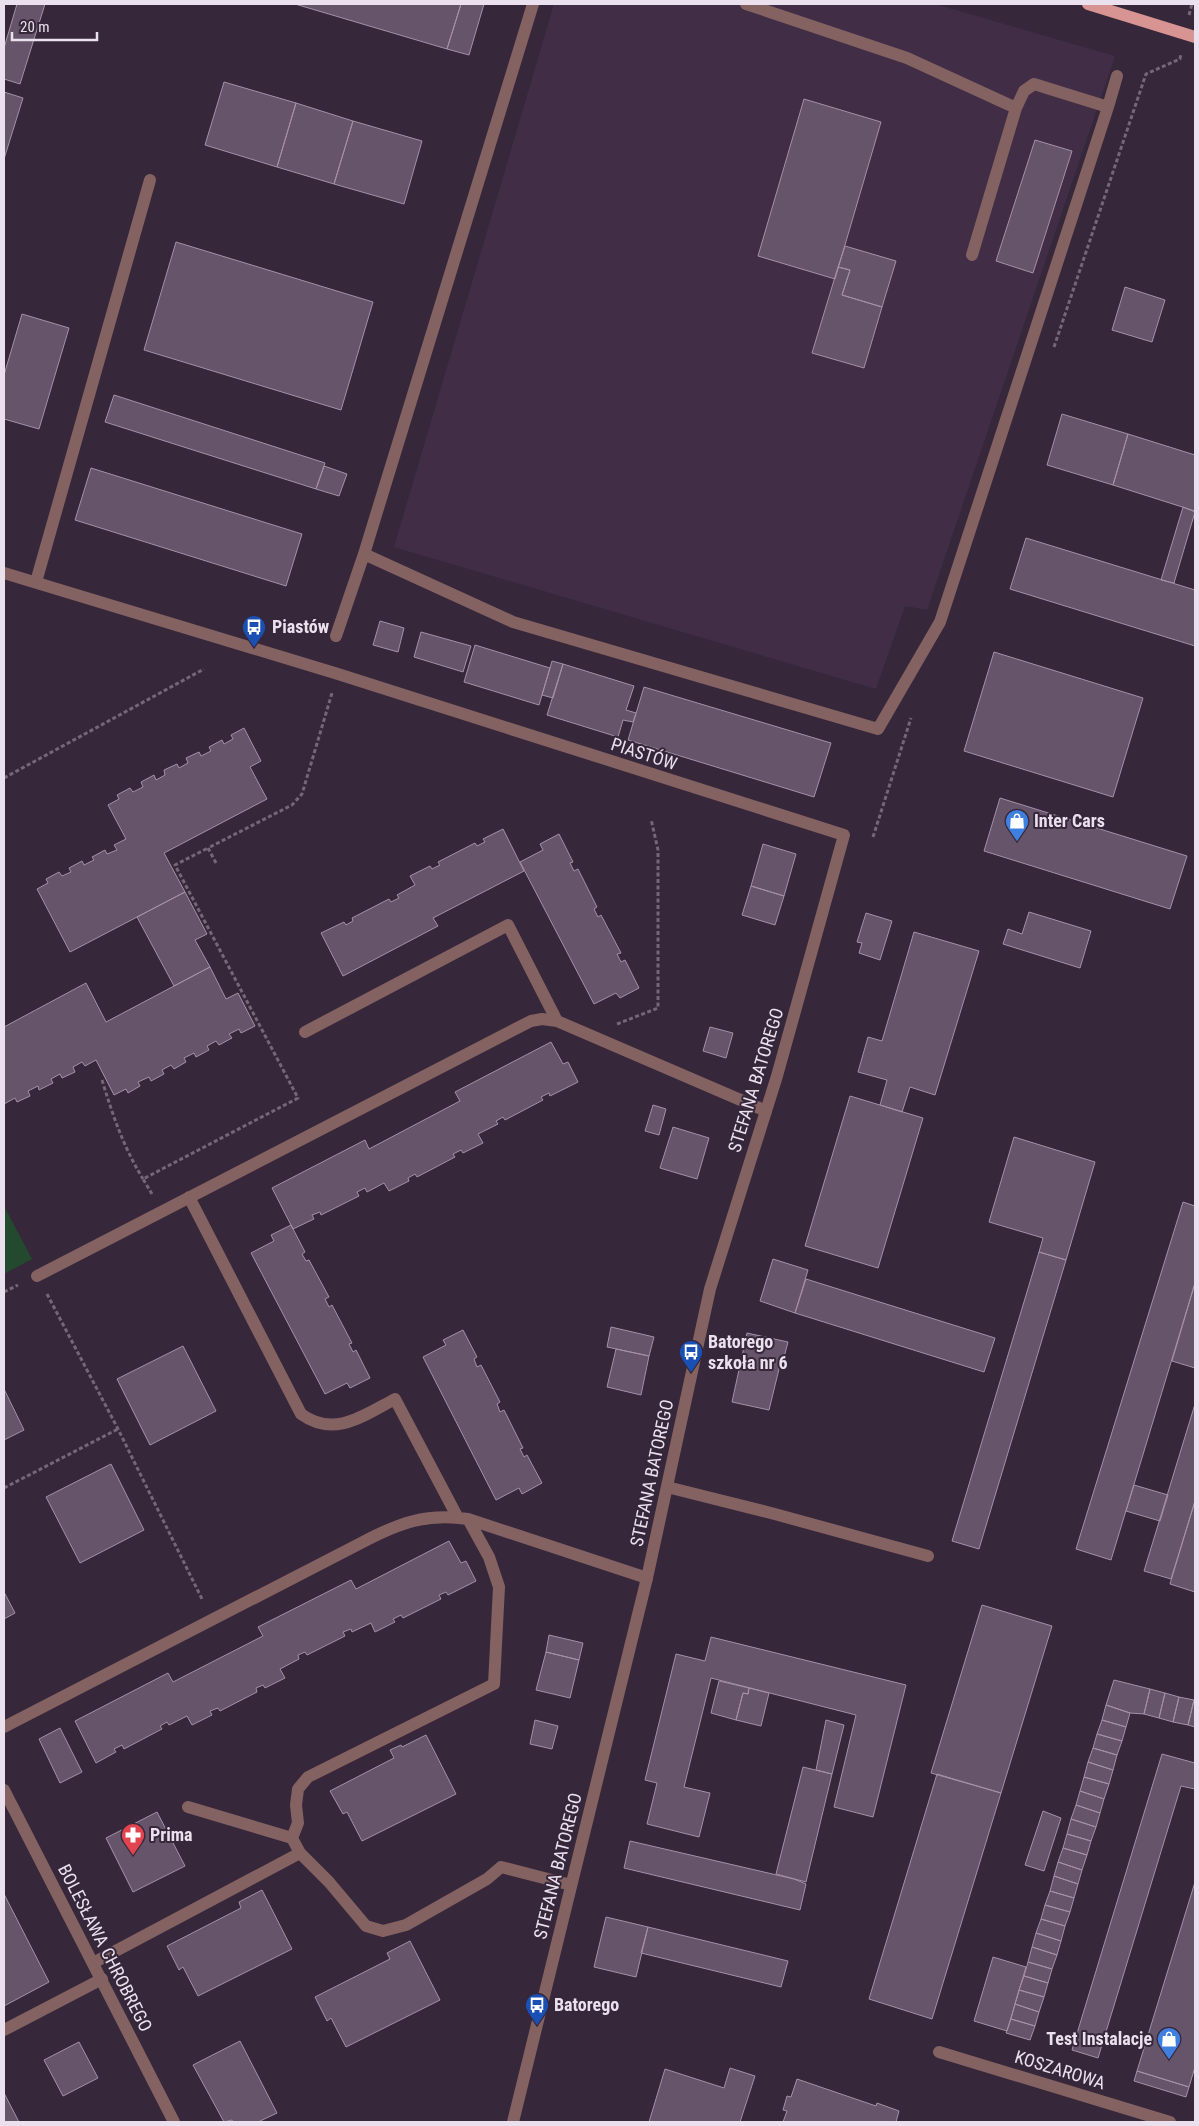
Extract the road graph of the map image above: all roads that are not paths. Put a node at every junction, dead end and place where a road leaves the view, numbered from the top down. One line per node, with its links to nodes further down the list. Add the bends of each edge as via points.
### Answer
1 (533, 4): 10 (street)
2 (746, 4): 7 (street, via 907,58)
3 (1088, 4): 4 (main road)
4 (1195, 37)
5 (1117, 76): 6 (street)
6 (1108, 107): 7 (street, via 1034,84 1024,91); 10 (street, via 940,622 878,730 513,622)
7 (1016, 108): 9 (street)
8 (150, 180): 12 (street)
9 (972, 255)
10 (364, 554): 13 (street)
11 (4, 573): 12 (street, PIASTÓW)
12 (36, 582): 14 (street, PIASTÓW)
13 (336, 636)
14 (844, 835): 17 (street, STEFANA BATOREGO)
15 (557, 1021): 16 (street, via 508,925); 17 (street); 18 (street, via 531,1020)
16 (305, 1032)
17 (766, 1111): 20 (street, STEFANA BATOREGO, via 710,1289)
18 (189, 1197): 19 (street); 21 (street, via 301,1414 313,1422 335,1426 364,1416 395,1399)
19 (38, 1276)
20 (667, 1487): 22 (street); 23 (street, STEFANA BATOREGO)
21 (463, 1519): 23 (street); 24 (street, via 422,1518 388,1528); 27 (street, via 489,1557 499,1587 494,1684 308,1777 298,1788 298,1823)
22 (928, 1556)
23 (647, 1578): 29 (street, STEFANA BATOREGO)
24 (4, 1727)
25 (4, 1790): 30 (street, BOLESŁAWA CHROBREGO)
26 (188, 1807): 27 (street)
27 (292, 1838): 28 (street)
28 (300, 1853): 29 (street, via 366,1926 383,1931 406,1925 501,1868); 30 (street)
29 (571, 1885): 35 (street, STEFANA BATOREGO)
30 (93, 1963): 31 (street, BOLESŁAWA CHROBREGO)
31 (102, 1979): 32 (street); 34 (street, BOLESŁAWA CHROBREGO)
32 (4, 2030)
33 (939, 2052): 36 (street, KOSZAROWA)
34 (174, 2122)
35 (513, 2122)
36 (1170, 2122)

